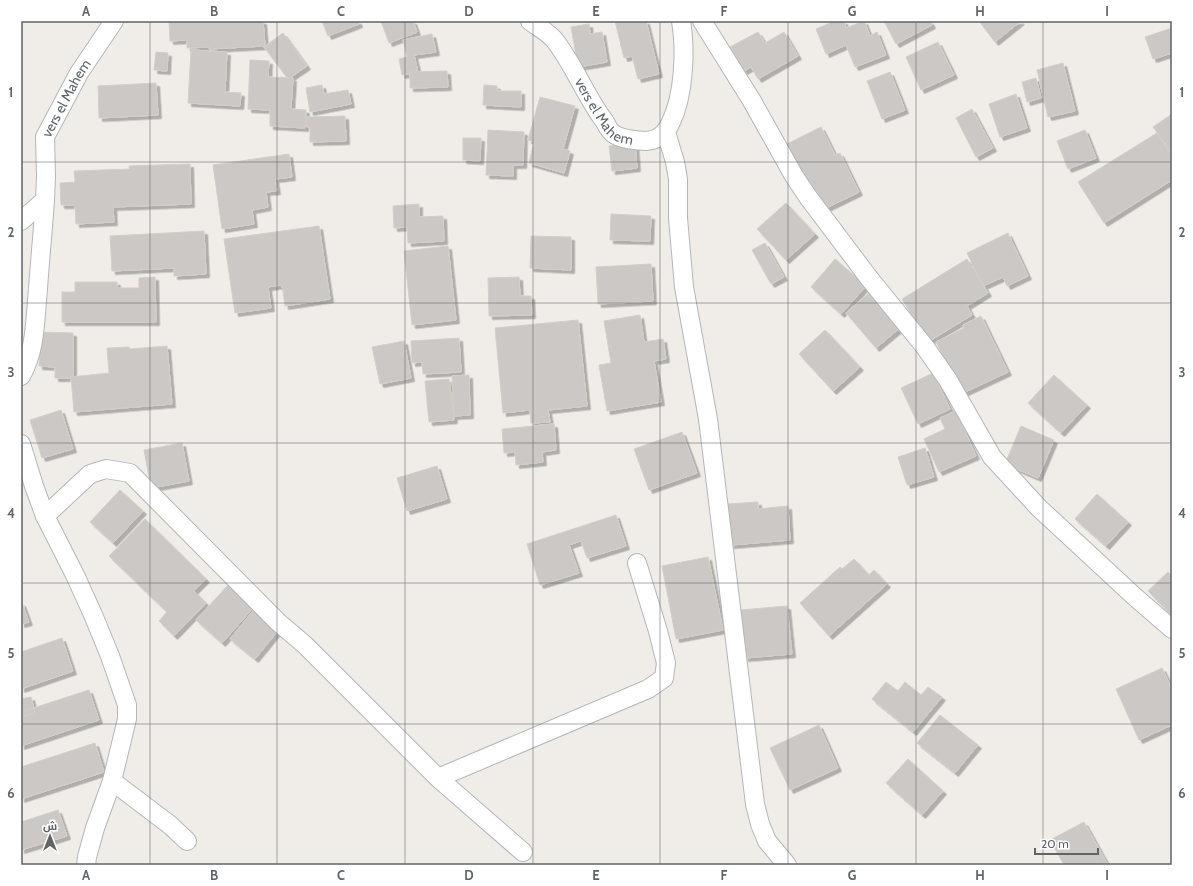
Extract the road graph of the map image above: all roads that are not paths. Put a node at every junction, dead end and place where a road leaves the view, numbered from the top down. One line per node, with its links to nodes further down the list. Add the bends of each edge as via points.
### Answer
1 (114, 21): 6 (street, vers el Mahem, via 79,73 45,137)
2 (530, 21): 5 (street, vers el Mahem, via 555,41 600,116 614,134 636,141 652,140)
3 (681, 21): 5 (street, via 681,90 675,114)
4 (702, 21): 12 (street, via 801,187 865,273 925,347 948,380 992,457 1039,508)
5 (666, 132): 18 (street, via 678,179 678,218 684,287 708,419 755,804 766,841)
6 (45, 200): 7 (street); 8 (street, vers el Mahem, via 31,356)
7 (21, 221)
8 (21, 376)
9 (21, 444): 10 (street)
10 (45, 516): 13 (street, via 90,474 106,468 130,473); 14 (street, via 94,617 127,705 128,719)
11 (637, 563): 13 (street, via 666,663 664,678 648,689)
12 (1172, 629)
13 (438, 778): 16 (street)
14 (112, 781): 15 (street); 17 (street, via 94,828)
15 (187, 841)
16 (523, 852)
17 (86, 865)
18 (787, 865)

